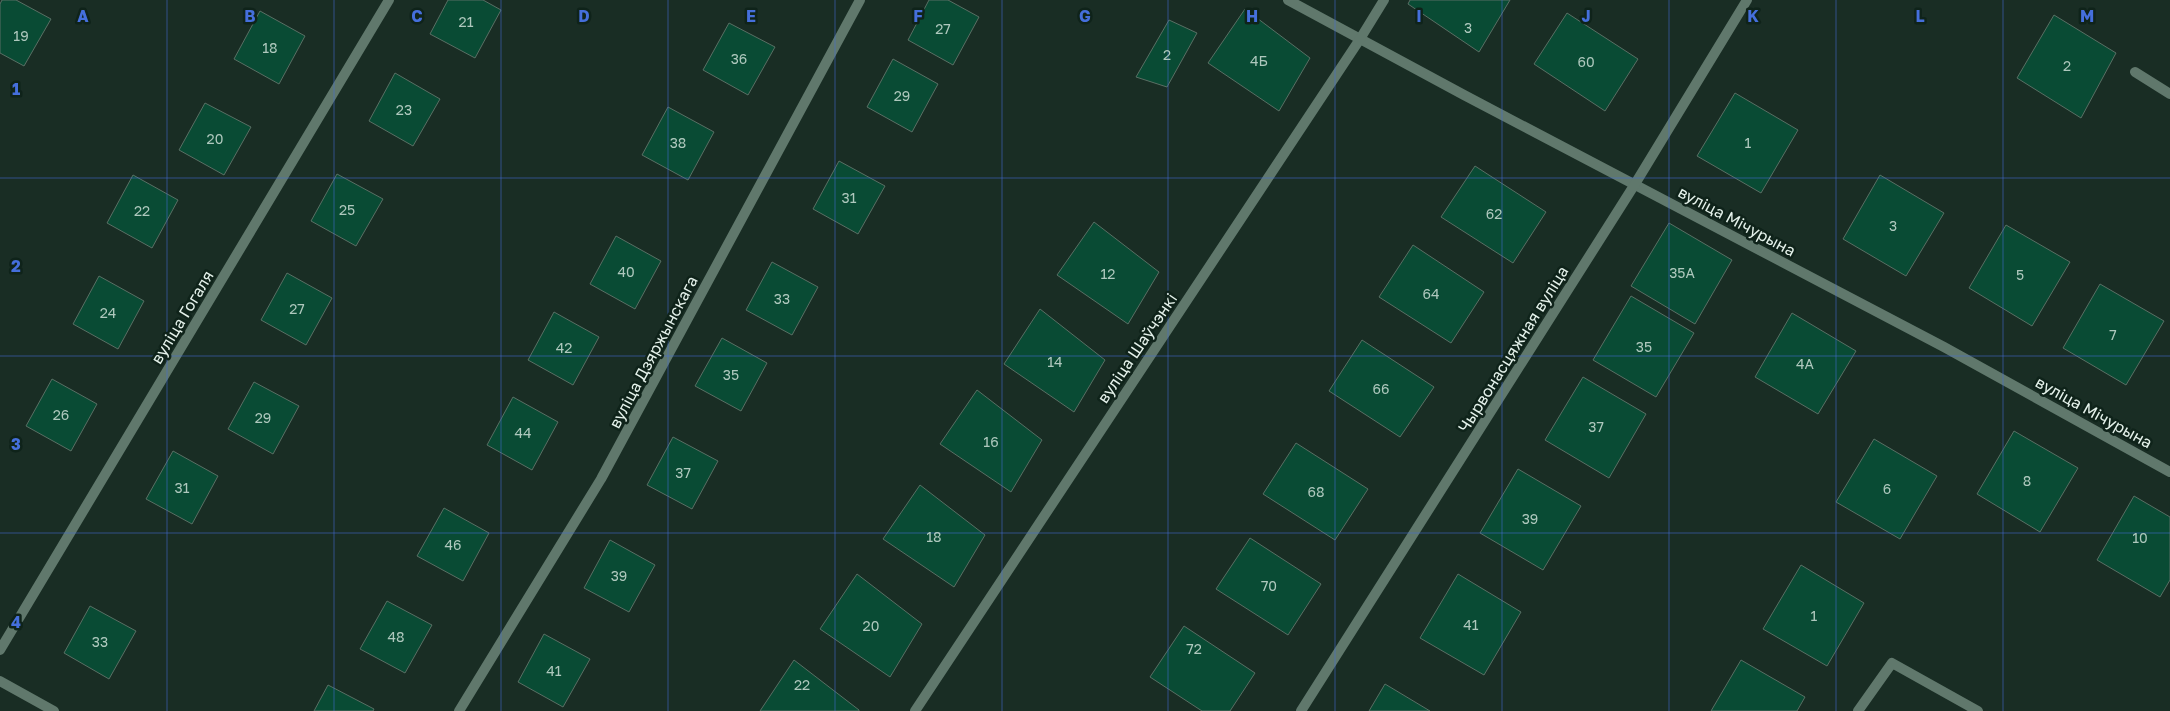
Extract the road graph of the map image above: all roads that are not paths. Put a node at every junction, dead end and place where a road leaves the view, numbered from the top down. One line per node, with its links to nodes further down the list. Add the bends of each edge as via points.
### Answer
1 (389, 0): 11 (street, вуліца Гогаля)
2 (860, 0): 14 (street, вуліца Дзяржынскага, via 601,479)
3 (1288, 0): 6 (street, вуліца Мічурына)
4 (1384, 0): 6 (street, вуліца Шаўчэнкі)
5 (1746, 0): 9 (street, Чырвонасцяжная вуліца)
6 (1360, 39): 9 (street, вуліца Мічурына); 15 (street, вуліца Шаўчэнкі)
7 (2135, 72): 8 (street)
8 (2170, 94)
9 (1634, 184): 10 (street, вуліца Мічурына, via 1944,347); 16 (street, Чырвонасцяжная вуліца)
10 (2170, 472)
11 (0, 650)
12 (0, 681): 13 (street)
13 (54, 711)
14 (458, 711)
15 (915, 711)
16 (1301, 711)
17 (1858, 711): 18 (street, via 1892,664)
18 (1978, 711)

